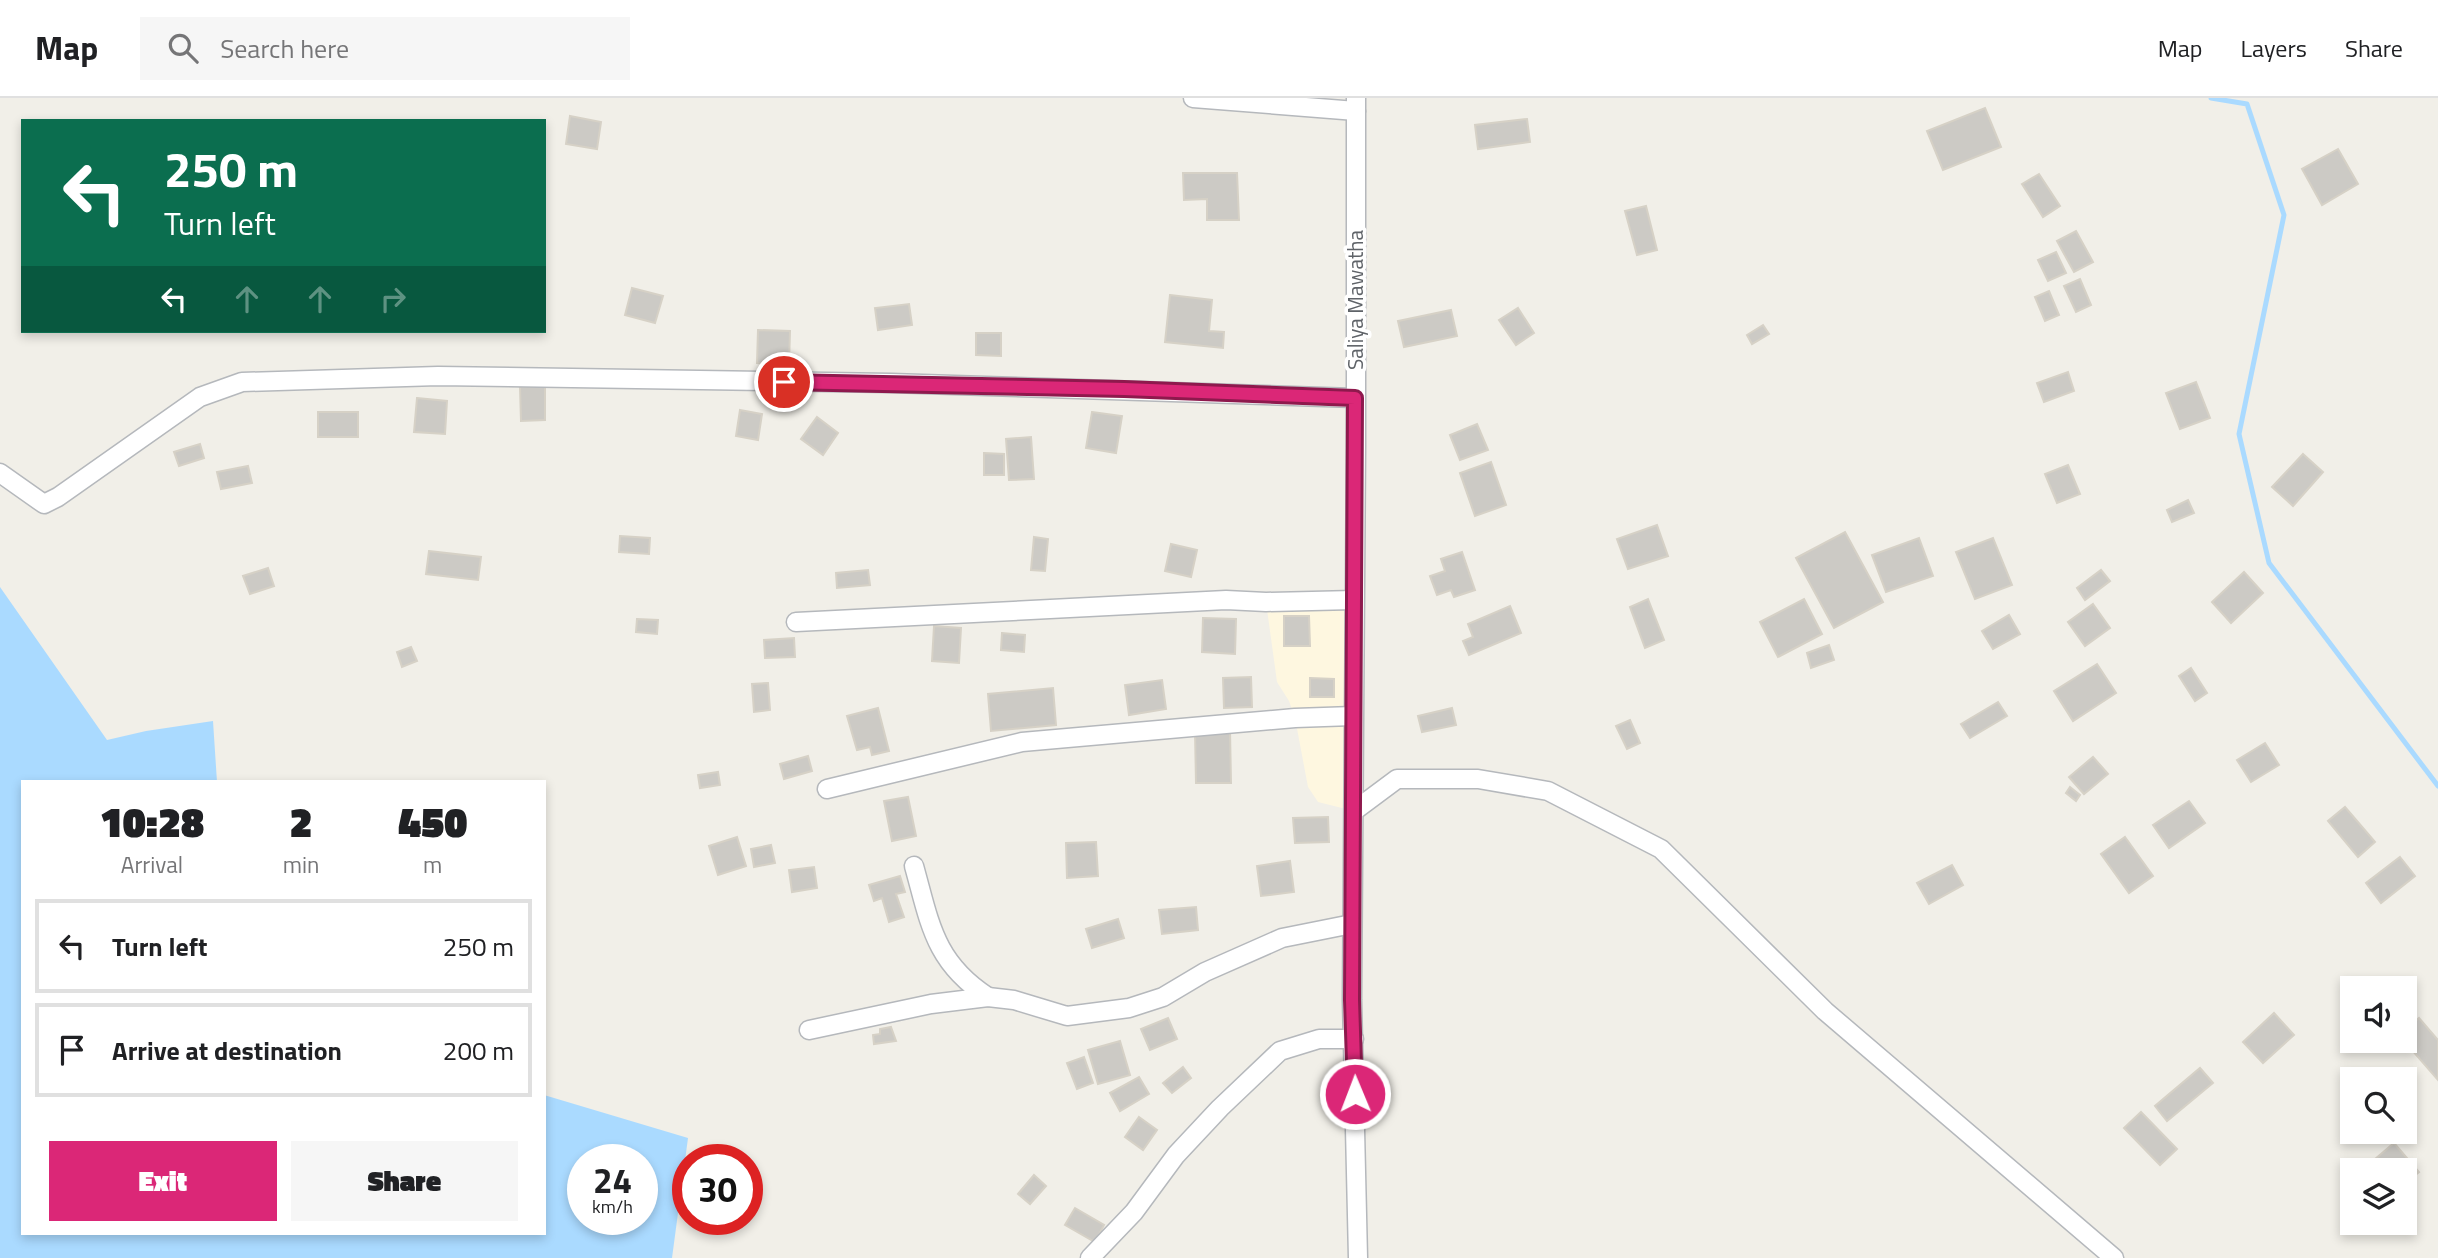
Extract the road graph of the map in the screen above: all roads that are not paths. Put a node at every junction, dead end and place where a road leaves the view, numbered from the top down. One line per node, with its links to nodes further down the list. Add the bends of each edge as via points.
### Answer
1 (1193, 98): 2 (street)
2 (1356, 105): 3 (street, Saliya Mawatha)
3 (1355, 398): 4 (street, via 891,383 479,377 243,382 200,397 44,504); 5 (street, Saliya Mawatha)
4 (0, 473)
5 (1354, 600): 6 (street, via 1226,600); 7 (street, Saliya Mawatha)
6 (796, 622)
7 (1353, 716): 8 (street, via 1022,742); 9 (street, Saliya Mawatha)
8 (827, 789)
9 (1354, 811): 11 (street, Saliya Mawatha); 17 (street, via 1397,779 1478,779 1548,791 1661,849 1825,1011)
10 (914, 866): 12 (street, via 936,944 966,983)
11 (1352, 924): 12 (street, via 1282,938 1205,972 1163,997 1129,1008 1066,1016); 14 (street, Saliya Mawatha)
12 (988, 997): 13 (street)
13 (809, 1030)
14 (1353, 1039): 15 (street, via 1319,1038 1280,1051 1176,1155 1134,1212); 16 (street, Saliya Mawatha)
15 (1090, 1258)
16 (1358, 1258)
17 (2114, 1258)

